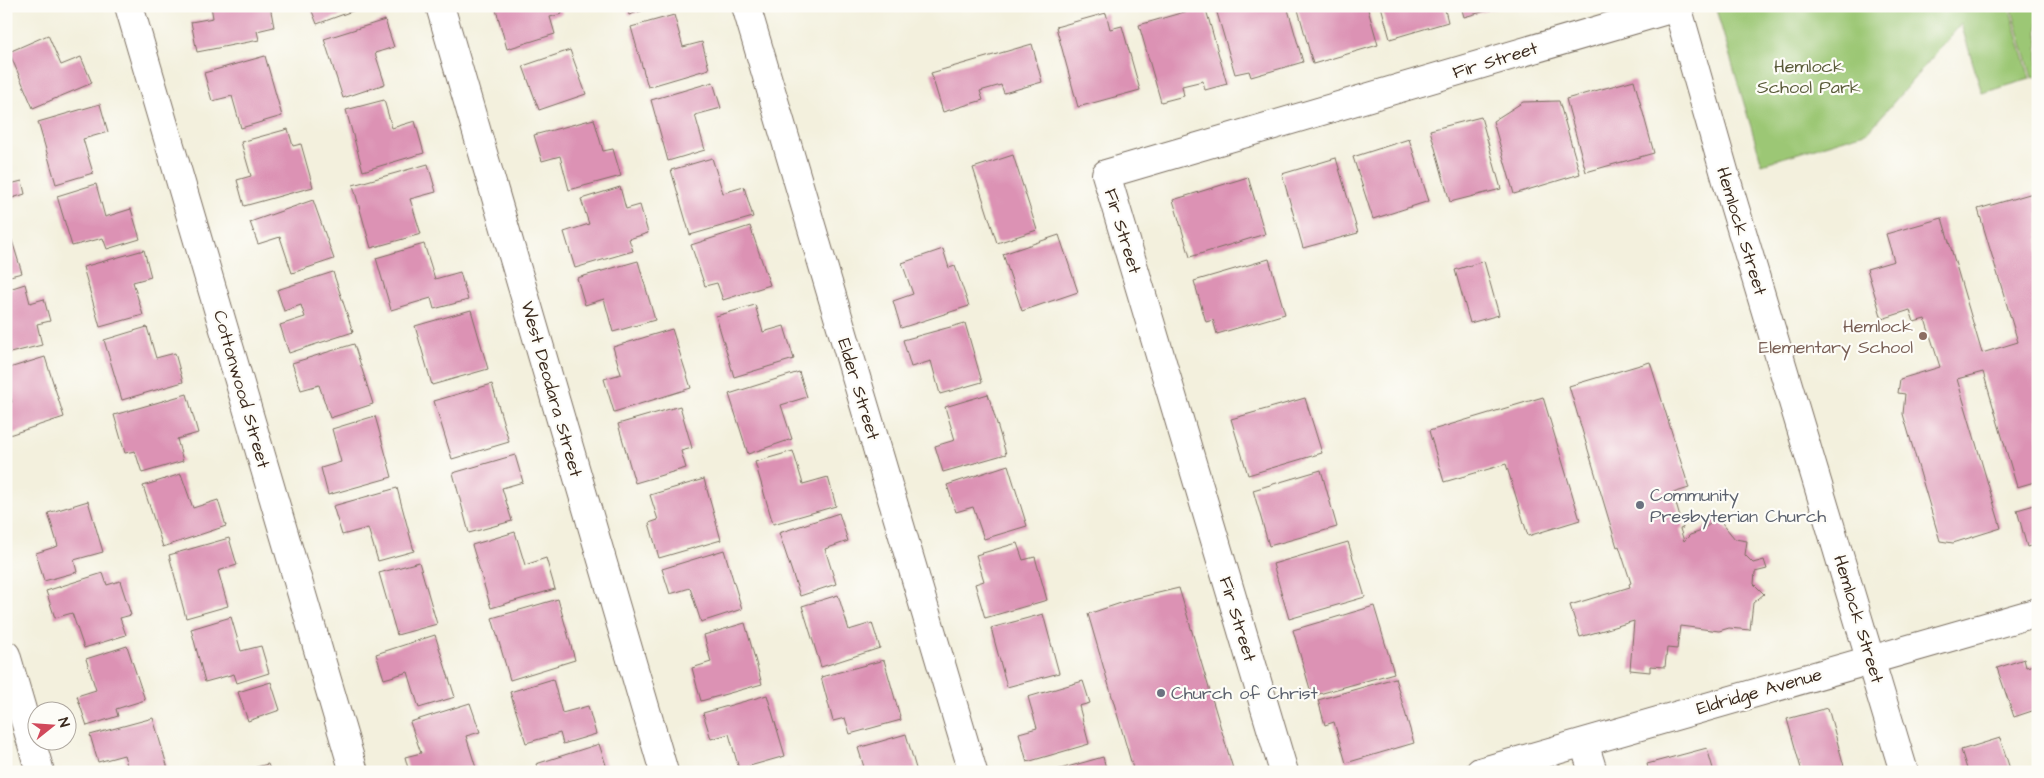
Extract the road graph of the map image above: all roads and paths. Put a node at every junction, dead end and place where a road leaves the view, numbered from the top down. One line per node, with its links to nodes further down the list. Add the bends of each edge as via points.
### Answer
1 (129, 6): 10 (street, Cottonwood Street)
2 (440, 6): 11 (street, West Deodara Street)
3 (746, 6): 12 (street, Elder Street)
4 (1677, 6): 7 (street, Hemlock Street); 13 (street, Fir Street, via 1106,174)
5 (2038, 612): 7 (street, Eldridge Avenue)
6 (6, 656): 9 (street)
7 (1871, 658): 8 (street, Eldridge Avenue); 16 (street, Hemlock Street)
8 (1584, 743): 14 (street, Eldridge Avenue); 15 (street)
9 (40, 772)
10 (354, 772)
11 (664, 772)
12 (973, 772)
13 (1284, 772)
14 (1480, 772)
15 (1593, 772)
16 (1904, 772)

